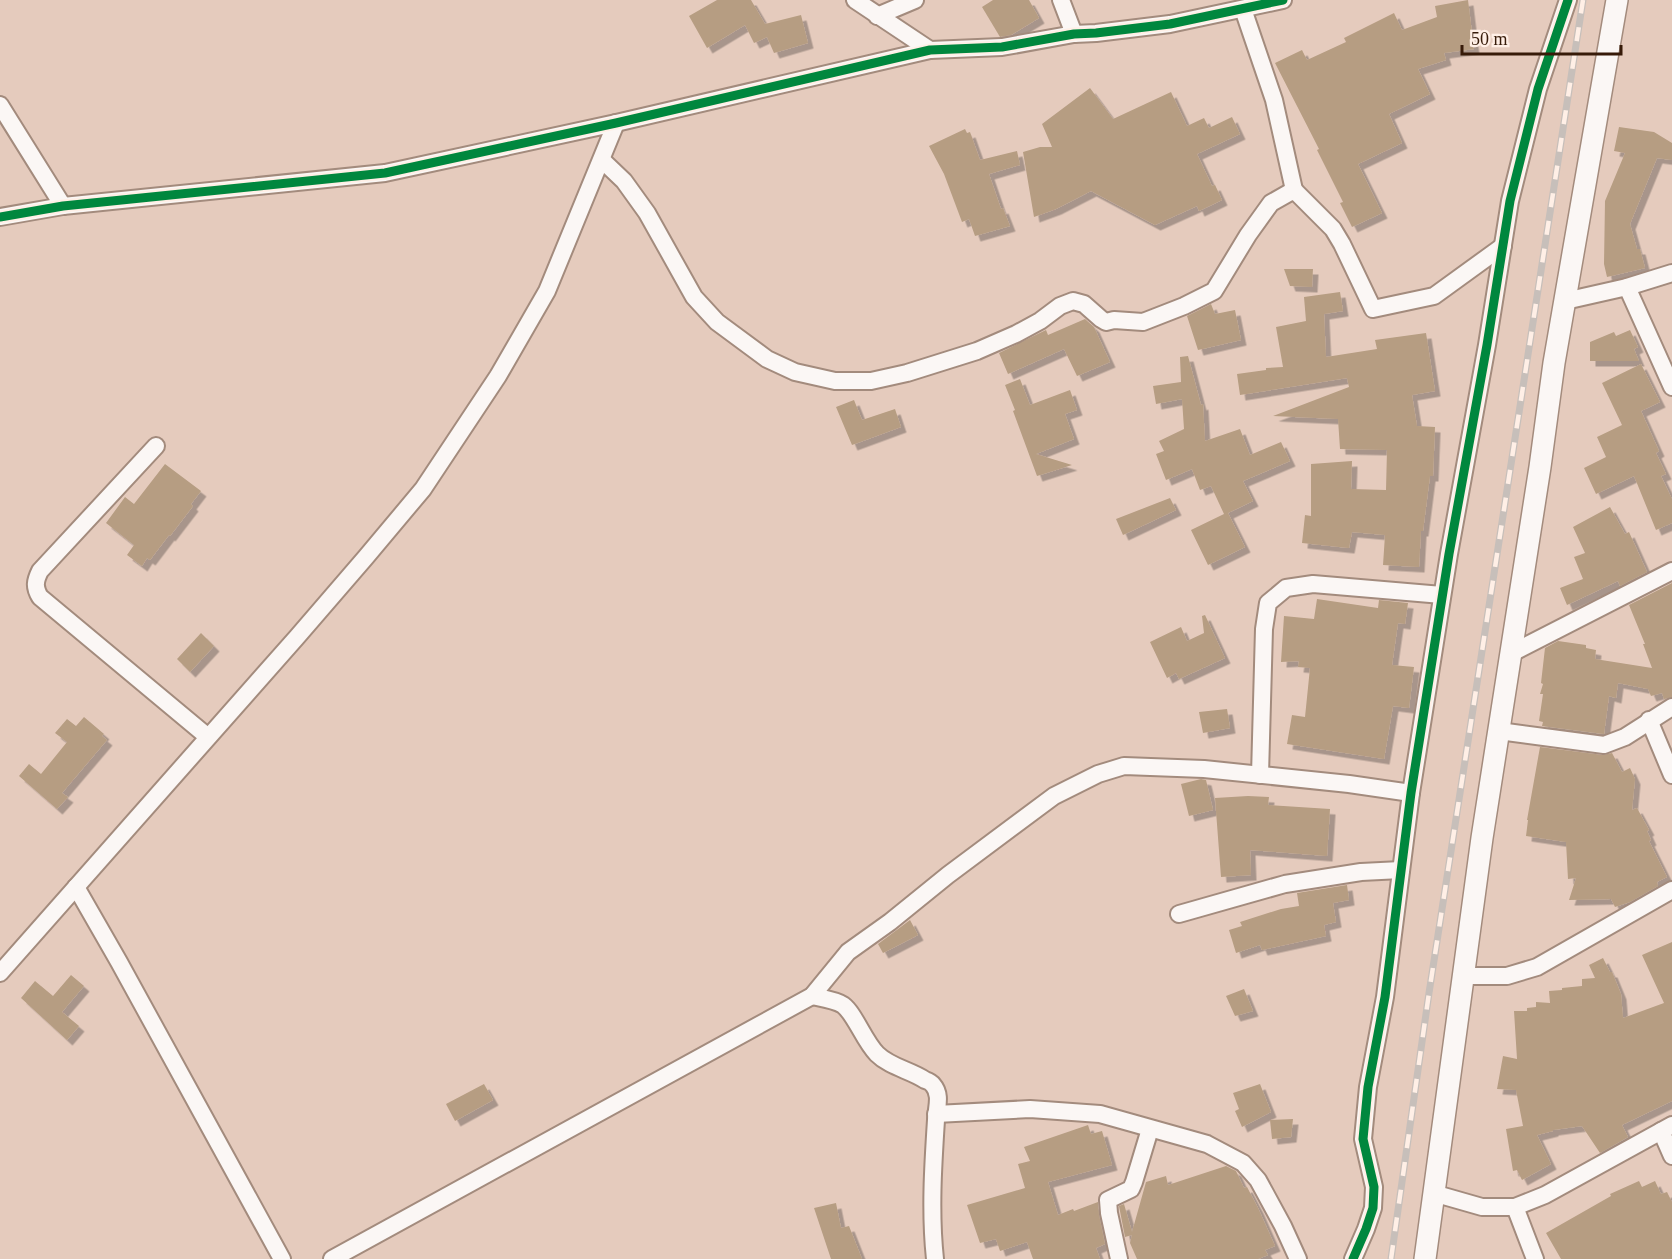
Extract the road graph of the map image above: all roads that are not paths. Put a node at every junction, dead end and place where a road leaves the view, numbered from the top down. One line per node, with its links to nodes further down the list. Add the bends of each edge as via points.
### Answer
1 (855, 0): 8 (street)
2 (915, 0): 8 (street)
3 (1061, 0): 9 (street)
4 (1283, 0): 7 (street)
5 (1568, 0): 17 (street, via 1538,89)
6 (1617, 0): 20 (street)
7 (1243, 9): 9 (street, via 1170,24); 14 (street, via 1274,100)
8 (877, 16): 10 (street)
9 (1074, 34): 10 (street, via 1002,47)
10 (930, 50): 12 (street)
11 (0, 105): 15 (street)
12 (616, 123): 13 (street); 15 (street, via 386,173)
13 (602, 160): 14 (street, via 624,181 647,213 694,297 717,322 767,359 795,372 835,381 871,381 977,351 1073,301 1084,304 1106,322 1143,321 1184,306 1214,291 1271,203); 29 (street, via 547,291 444,459 374,548)
14 (1294, 190): 17 (street, via 1333,229 1373,309 1434,296)
15 (63, 206): 16 (street)
16 (0, 217)
17 (1503, 246): 24 (street)
18 (1672, 273): 19 (street)
19 (1627, 287): 20 (street); 21 (street)
20 (1565, 301): 25 (street)
21 (1672, 387)
22 (156, 446): 29 (street, via 40,571 35,589)
23 (1672, 572): 25 (street)
24 (1442, 595): 30 (street, via 1313,584 1286,588 1268,603); 32 (street)
25 (1512, 653): 28 (street)
26 (1672, 707): 27 (street)
27 (1649, 720): 28 (street, via 1625,737 1604,745); 31 (street)
28 (1499, 731): 38 (street)
29 (208, 737): 34 (street)
30 (1260, 775): 32 (street); 39 (street, via 1124,766 1089,778 1054,796 848,952)
31 (1672, 775)
32 (1411, 793): 33 (street)
33 (1401, 870): 36 (street, via 1285,884); 51 (street, via 1363,1139 1374,1187 1373,1208)
34 (76, 887): 37 (street); 46 (street)
35 (1672, 890): 38 (street, via 1537,966 1507,976)
36 (1179, 914)
37 (0, 973)
38 (1463, 976): 44 (street)
39 (812, 996): 40 (street, via 841,1003 878,1056 934,1085 938,1098); 47 (street)
40 (936, 1114): 42 (street, via 1030,1110 1100,1114); 48 (street)
41 (1667, 1128): 43 (street); 45 (street)
42 (1150, 1129): 49 (street, via 1131,1190 1108,1200); 50 (street, via 1207,1144 1243,1163 1258,1180)
43 (1672, 1156)
44 (1433, 1193): 45 (street, via 1482,1207); 52 (street)
45 (1515, 1208): 53 (street)
46 (282, 1259)
47 (332, 1259)
48 (935, 1259)
49 (1119, 1259)
50 (1298, 1259)
51 (1353, 1259)
52 (1425, 1259)
53 (1535, 1259)

